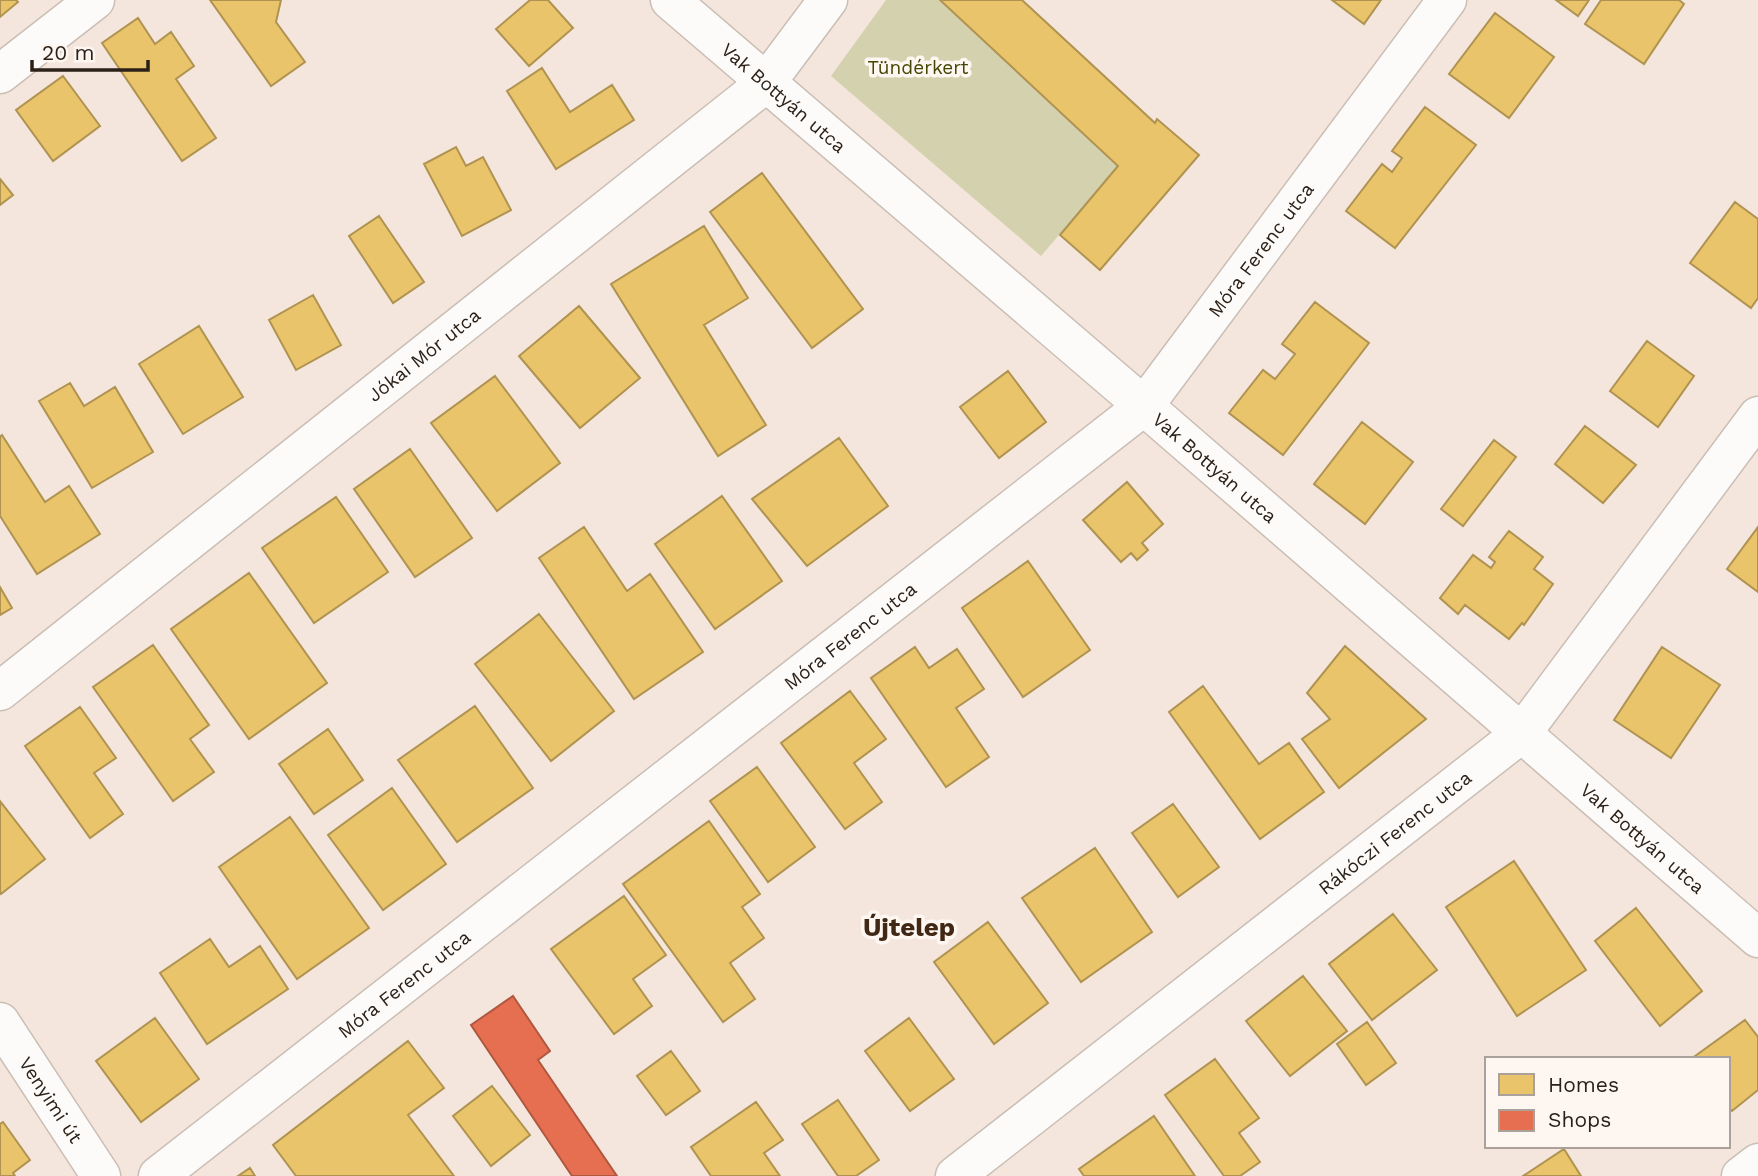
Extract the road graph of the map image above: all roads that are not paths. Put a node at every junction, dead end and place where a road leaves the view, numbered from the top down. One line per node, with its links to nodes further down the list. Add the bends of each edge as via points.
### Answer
1 (95, 0): 5 (street)
2 (670, 0): 6 (street, Vak Bottyán utca)
3 (828, 0): 6 (street, Jókai Mór utca)
4 (1447, 0): 7 (street, Móra Ferenc utca)
5 (0, 74)
6 (766, 83): 7 (street, Vak Bottyán utca); 9 (street, Jókai Mór utca)
7 (1144, 406): 10 (street, Vak Bottyán utca); 15 (street, Móra Ferenc utca)
8 (1758, 416): 10 (street, Rákóczi Ferenc utca)
9 (0, 691)
10 (1522, 733): 11 (street, Vak Bottyán utca); 16 (street, Rákóczi Ferenc utca)
11 (1758, 938)
12 (0, 1022): 14 (street, Venyimi út)
13 (1758, 1163): 17 (street)
14 (101, 1176)
15 (158, 1176)
16 (955, 1176)
17 (1741, 1176)

